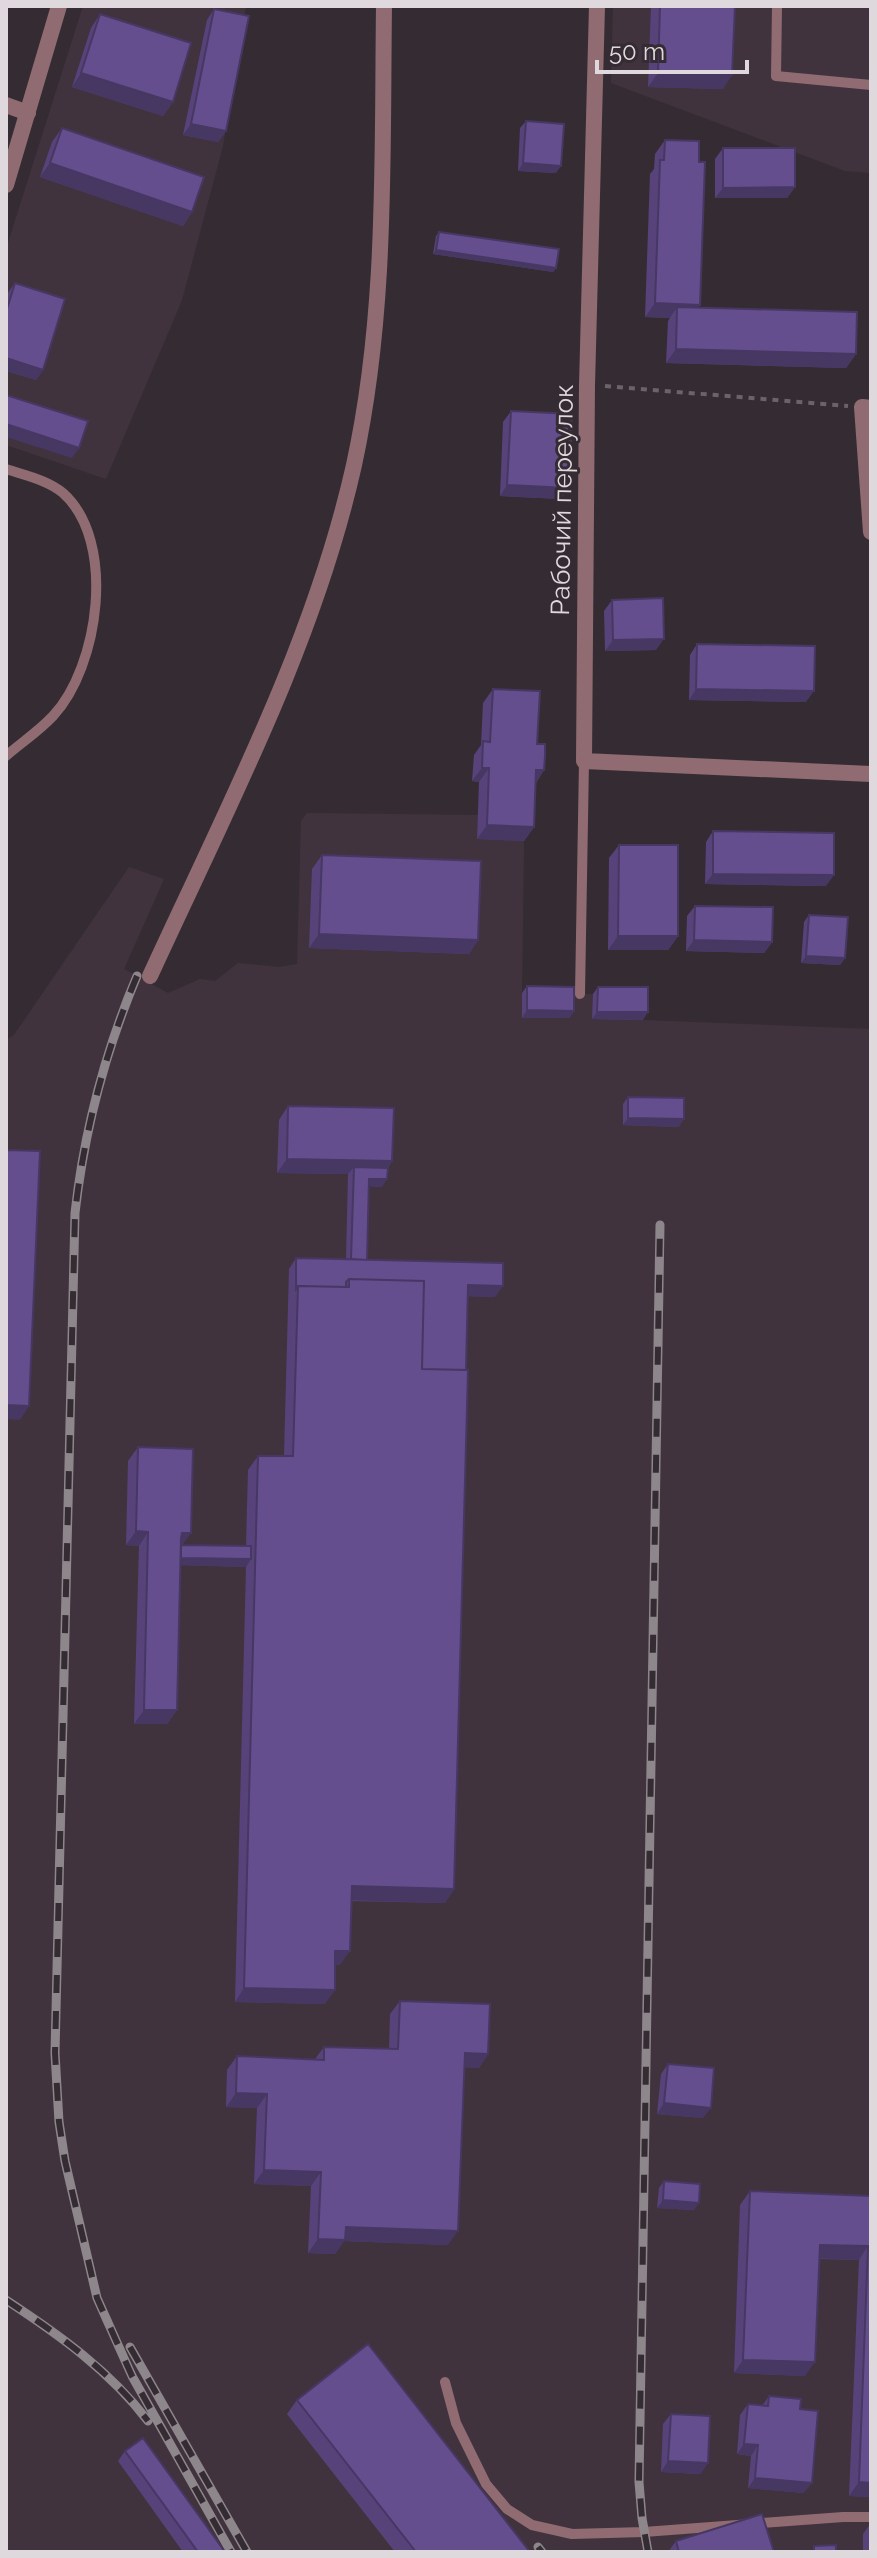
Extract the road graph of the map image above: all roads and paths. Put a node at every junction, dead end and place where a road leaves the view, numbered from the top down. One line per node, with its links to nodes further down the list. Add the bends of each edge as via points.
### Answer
1 (59, 6): 7 (street)
2 (384, 6): 16 (street, via 378,306 354,463 310,614)
3 (597, 6): 9 (street, Рабочий переулок)
4 (777, 6): 5 (lane, via 776,76)
5 (871, 85)
6 (6, 105): 7 (street)
7 (28, 113): 8 (street)
8 (6, 185)
9 (587, 385): 10 (path); 14 (street, Рабочий переулок)
10 (866, 407): 12 (street)
11 (6, 469): 13 (lane, via 61,491 73,504 89,530 96,573 94,609 78,678 54,715)
12 (871, 532)
13 (6, 756)
14 (584, 761): 15 (street); 17 (lane, Рабочий переулок)
15 (871, 774)
16 (150, 976)
17 (580, 994)
18 (445, 2382): 19 (lane, via 456,2423 486,2484 507,2509 532,2525 572,2534)
19 (871, 2517)

